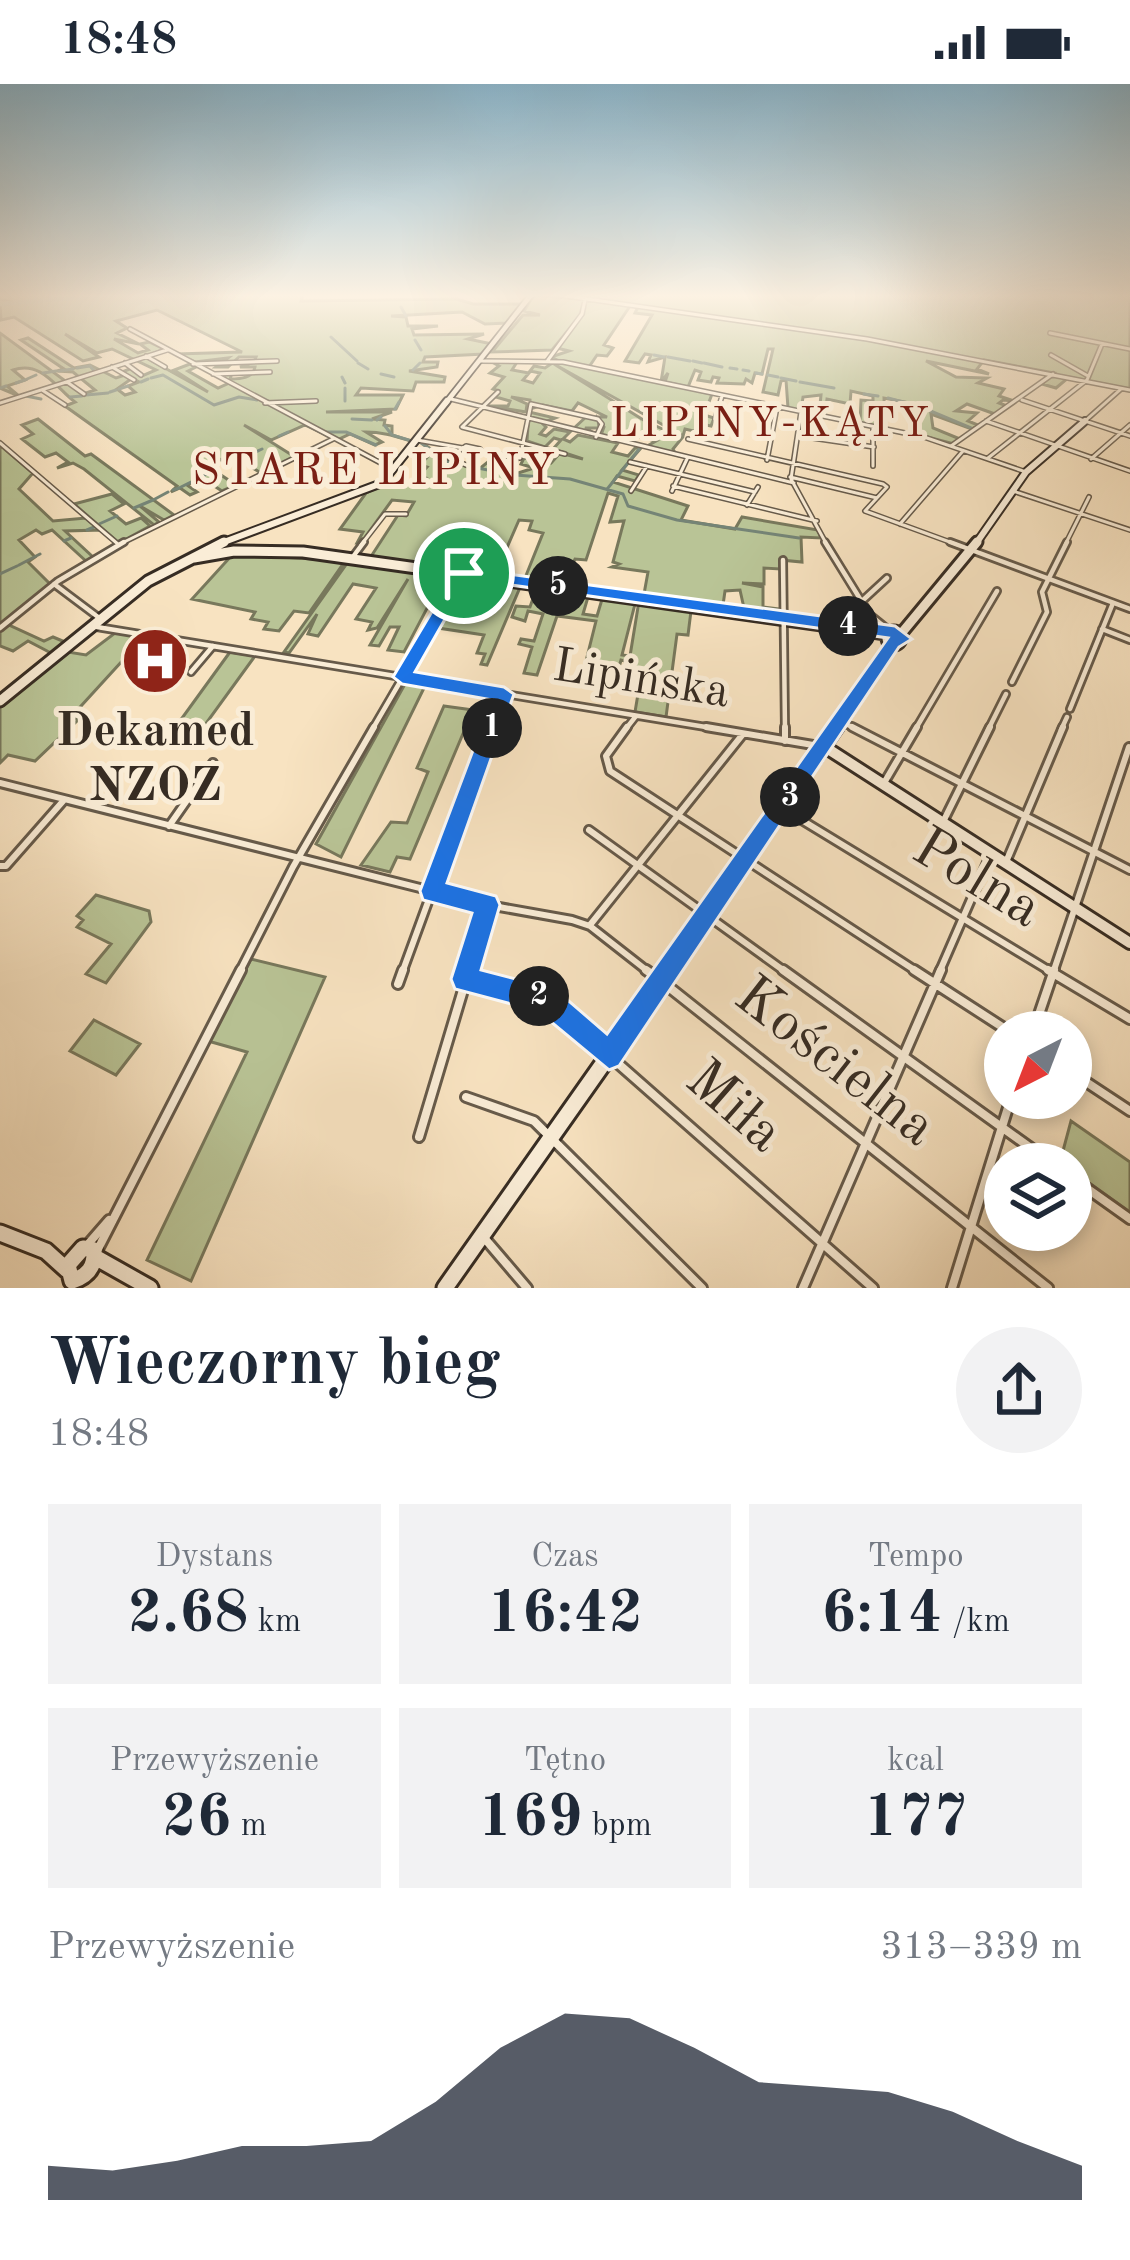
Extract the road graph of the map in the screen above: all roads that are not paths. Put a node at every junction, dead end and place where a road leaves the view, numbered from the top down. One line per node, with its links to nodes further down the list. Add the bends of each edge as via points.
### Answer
1 (163, 351): 8 (street)
2 (169, 351): 13 (street)
3 (489, 351): 10 (street)
4 (555, 351): 11 (street)
5 (932, 351): 18 (street)
6 (1099, 351): 20 (street)
7 (1051, 355): 20 (street)
8 (146, 356): 12 (street); 15 (street)
9 (277, 361): 13 (street)
10 (481, 361): 11 (street); 29 (street)
11 (548, 361): 28 (street)
12 (125, 363): 14 (street); 19 (street)
13 (193, 364): 17 (street)
14 (112, 367): 21 (street); 22 (street)
15 (165, 367)
16 (270, 372): 17 (street)
17 (213, 374): 33 (street)
18 (1053, 374): 20 (street); 30 (street)
19 (141, 375)
20 (1088, 378): 23 (street); 37 (street)
21 (134, 380)
22 (67, 382): 24 (street); 27 (street)
23 (1122, 388): 25 (street); 41 (street)
24 (42, 389): 32 (street); 34 (street)
25 (1130, 390)
26 (498, 392): 35 (street)
27 (84, 394)
28 (722, 396): 36 (street); 39 (street)
29 (452, 398): 35 (street); 51 (street)
30 (1020, 399): 37 (street); 42 (street)
31 (316, 401): 33 (street)
32 (0, 403)
33 (265, 404): 50 (street)
34 (64, 405)
35 (485, 405): 40 (street); 54 (street, via 461,426)
36 (777, 407): 38 (street); 64 (street)
37 (1050, 410): 41 (street); 46 (street)
38 (801, 412): 44 (street); 47 (street)
39 (715, 419)
40 (526, 420): 49 (street); 49 (street, via 533,404 598,419); 54 (street)
41 (1085, 421): 45 (street); 56 (street)
42 (986, 422): 46 (street); 55 (street)
43 (1130, 425): 45 (street)
44 (873, 427): 55 (street); 57 (street)
45 (1121, 433): 48 (street); 62 (street)
46 (1020, 434): 56 (street); 61 (street)
47 (799, 436): 57 (street); 66 (street)
48 (1130, 436)
49 (596, 437): 63 (street)
50 (332, 440): 70 (street); 85 (street)
51 (418, 440): 58 (street); 70 (street)
52 (688, 440): 64 (street)
53 (0, 443): 85 (street)
54 (524, 443): 58 (street, via 520,458); 60 (street)
55 (951, 446): 59 (street)
56 (1054, 446): 62 (street); 72 (street)
57 (874, 447): 68 (street)
58 (457, 450): 69 (street, via 449,460)
59 (963, 450): 61 (street); 83 (street)
60 (566, 454)
61 (988, 458): 72 (street)
62 (1091, 459): 71 (street)
63 (687, 460): 73 (street); 74 (street)
64 (767, 460): 66 (street)
65 (630, 462): 67 (street)
66 (793, 465): 74 (street); 78 (street, via 883,484)
67 (647, 466): 73 (street); 75 (street)
68 (873, 466)
69 (476, 469)
70 (394, 470): 86 (street, via 376,487)
71 (1130, 471)
72 (1026, 472): 76 (street)
73 (677, 473): 79 (street, via 672,489); 79 (street, via 756,490)
74 (792, 480): 78 (street); 82 (street)
75 (631, 491)
76 (1013, 491): 80 (street); 87 (street)
77 (1089, 497): 80 (street)
78 (877, 498): 83 (street, via 865,511)
79 (747, 506): 82 (street)
80 (1081, 513): 84 (street); 92 (street)
81 (406, 514): 88 (street, via 385,514)
82 (817, 521): 95 (street)
83 (900, 524): 87 (street)
84 (1130, 530)
85 (118, 545): 93 (street)
86 (225, 547): 88 (street); 99 (street, via 135,588)
87 (972, 550): 92 (street); 103 (street)
88 (352, 558): 90 (street)
89 (783, 560): 98 (street)
90 (464, 573): 98 (street); 107 (street)
91 (887, 578): 95 (street)
92 (1048, 579): 96 (street); 108 (street, via 1047,612)
93 (54, 584): 99 (street); 101 (street)
94 (997, 591): 118 (street)
95 (860, 602): 103 (street)
96 (1114, 603): 97 (street); 102 (street)
97 (1130, 609)
98 (784, 616): 103 (street); 115 (street)
99 (98, 617): 100 (street)
100 (88, 625): 105 (street, Lipińska); 111 (street)
101 (0, 628)
102 (1102, 629): 104 (street); 126 (street)
103 (892, 636): 113 (street)
104 (1130, 640)
105 (213, 646): 106 (street); 107 (street, Lipińska)
106 (190, 672)
107 (402, 677): 109 (street, Lipińska); 132 (street)
108 (1012, 682)
109 (504, 694): 112 (street, Lipińska); 138 (street)
110 (1006, 694): 122 (street)
111 (0, 701)
112 (636, 716): 114 (street, Lipińska); 125 (street, via 606,765)
113 (842, 722): 116 (street); 118 (street)
114 (743, 734): 115 (street, Lipińska); 125 (street)
115 (785, 741): 116 (street, Lipińska)
116 (825, 747): 121 (street, Lipińska); 124 (street)
117 (1129, 747): 130 (street)
118 (903, 752): 121 (street); 122 (street)
119 (213, 763): 128 (street)
120 (0, 783): 123 (street, Kościelna)
121 (884, 783): 127 (street, Lipińska)
122 (961, 783): 126 (street); 127 (street)
123 (64, 800): 128 (street, Kościelna); 135 (street)
124 (782, 808): 133 (street); 142 (street, Polna)
125 (681, 816): 133 (street); 136 (street)
126 (1024, 817): 130 (street); 134 (street)
127 (943, 822): 131 (street, Lipińska)
128 (169, 826): 132 (street, Kościelna)
129 (589, 830): 136 (street)
130 (1094, 851): 137 (street); 140 (street)
131 (991, 853): 134 (street, Lipińska); 142 (street)
132 (298, 858): 138 (street, Kościelna); 171 (street)
133 (746, 858): 141 (street); 149 (street)
134 (1006, 862): 140 (street, Lipińska)
135 (0, 866)
136 (638, 866): 141 (street); 143 (street)
137 (1130, 870)
138 (432, 891): 139 (street, Kościelna); 148 (street)
139 (488, 905): 143 (street, Kościelna); 146 (street)
140 (1075, 907): 144 (street, Lipińska); 145 (street)
141 (706, 916): 147 (street); 154 (street)
142 (964, 918): 145 (street, Polna); 149 (street)
143 (590, 926): 147 (street, Kościelna)
144 (1130, 943)
145 (1053, 972): 150 (street); 152 (street, Polna)
146 (465, 979): 153 (street, Miła, via 545,999); 160 (street)
147 (661, 981): 153 (street); 162 (street, Kościelna)
148 (398, 984)
149 (936, 984): 151 (street); 154 (street)
150 (1040, 1011)
151 (984, 1015)
152 (1130, 1019)
153 (609, 1056): 161 (street); 169 (street, Miła)
154 (904, 1056): 159 (street); 162 (street)
155 (1092, 1086): 157 (street)
156 (466, 1097): 161 (street, via 523,1114)
157 (1130, 1111)
158 (1004, 1119): 159 (street)
159 (1001, 1127): 163 (street); 166 (street)
160 (419, 1137)
161 (550, 1138): 168 (street); 177 (street)
162 (867, 1142): 166 (street, Kościelna); 169 (street)
163 (1023, 1143)
164 (1092, 1192): 165 (street)
165 (1130, 1219)
166 (970, 1225): 180 (street); 181 (street, Kościelna)
167 (0, 1233): 170 (street)
168 (482, 1236): 175 (street); 176 (street)
169 (823, 1243): 178 (street); 179 (street, Miła)
170 (46, 1251): 171 (street); 173 (street)
171 (88, 1253): 172 (street); 173 (street)
172 (115, 1273): 173 (street); 174 (street)
173 (74, 1280)
174 (150, 1288)
175 (445, 1288)
176 (527, 1288)
177 (702, 1288)
178 (803, 1288)
179 (873, 1288)
180 (952, 1288)
181 (1048, 1288)

